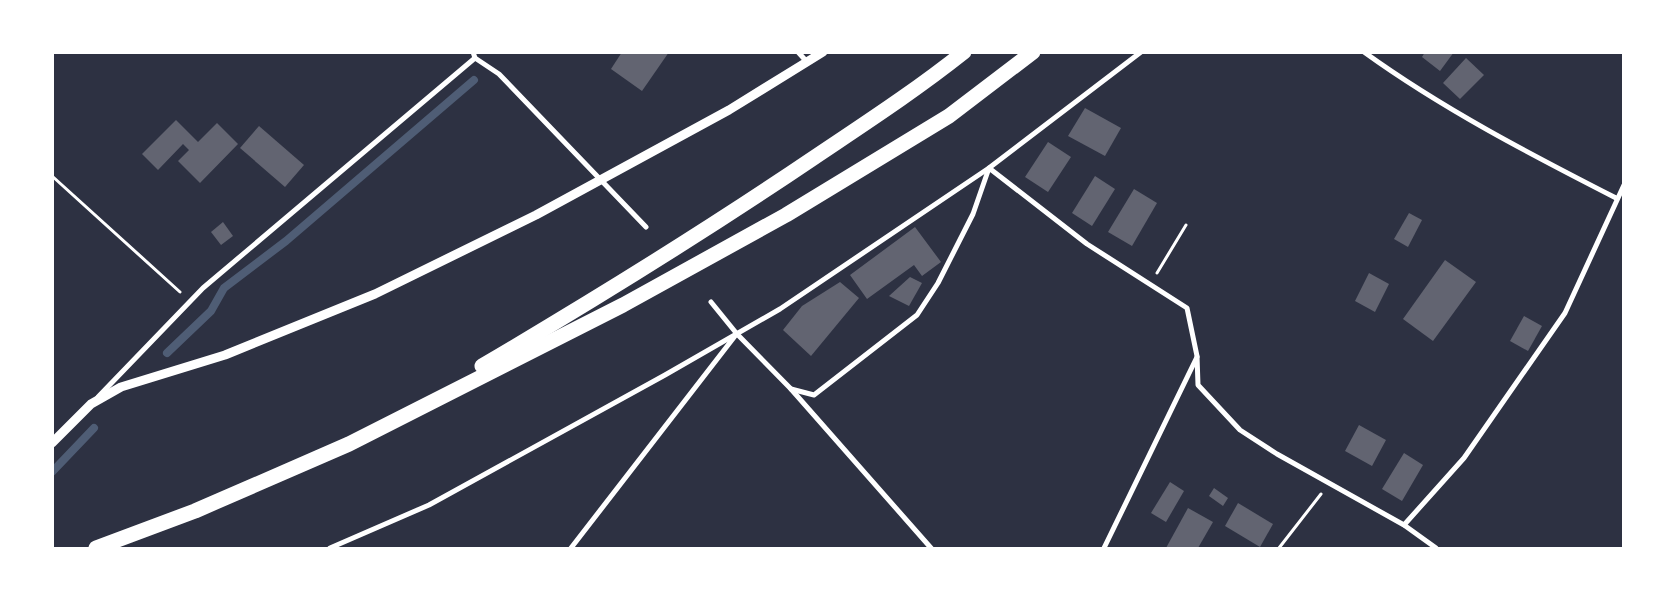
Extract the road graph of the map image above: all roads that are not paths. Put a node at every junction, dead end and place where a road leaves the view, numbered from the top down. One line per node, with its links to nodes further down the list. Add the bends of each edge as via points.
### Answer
1 (798, 52): 8 (street)
2 (823, 52): 8 (street)
3 (964, 52): 20 (highway, via 917,89 613,289)
4 (1033, 52): 20 (highway, via 949,116 786,215 623,305)
5 (1141, 52): 9 (street)
6 (1364, 52): 12 (street, via 1512,146)
7 (474, 55): 10 (street, via 498,74); 18 (street, via 189,301)
8 (808, 63): 10 (street)
9 (989, 168): 15 (street, via 780,309); 16 (street, via 1087,244 1187,308); 17 (street, via 973,214 918,316 814,395)
10 (600, 180): 13 (street); 18 (street, via 375,294 225,354 122,387)
11 (1624, 185): 12 (street)
12 (1616, 198): 21 (street, via 1565,313 1464,458)
13 (646, 227)
14 (711, 302): 15 (street)
15 (737, 334): 17 (street); 23 (street, via 429,505); 24 (street)
16 (1197, 356): 21 (street, via 1198,385 1240,430); 26 (street)
17 (791, 389): 25 (street)
18 (91, 404): 19 (street)
19 (52, 443)
20 (349, 444): 22 (highway, via 195,511)
21 (1404, 525): 27 (street)
22 (96, 548)
23 (330, 548)
24 (571, 548)
25 (931, 548)
26 (1104, 548)
27 (1436, 548)

